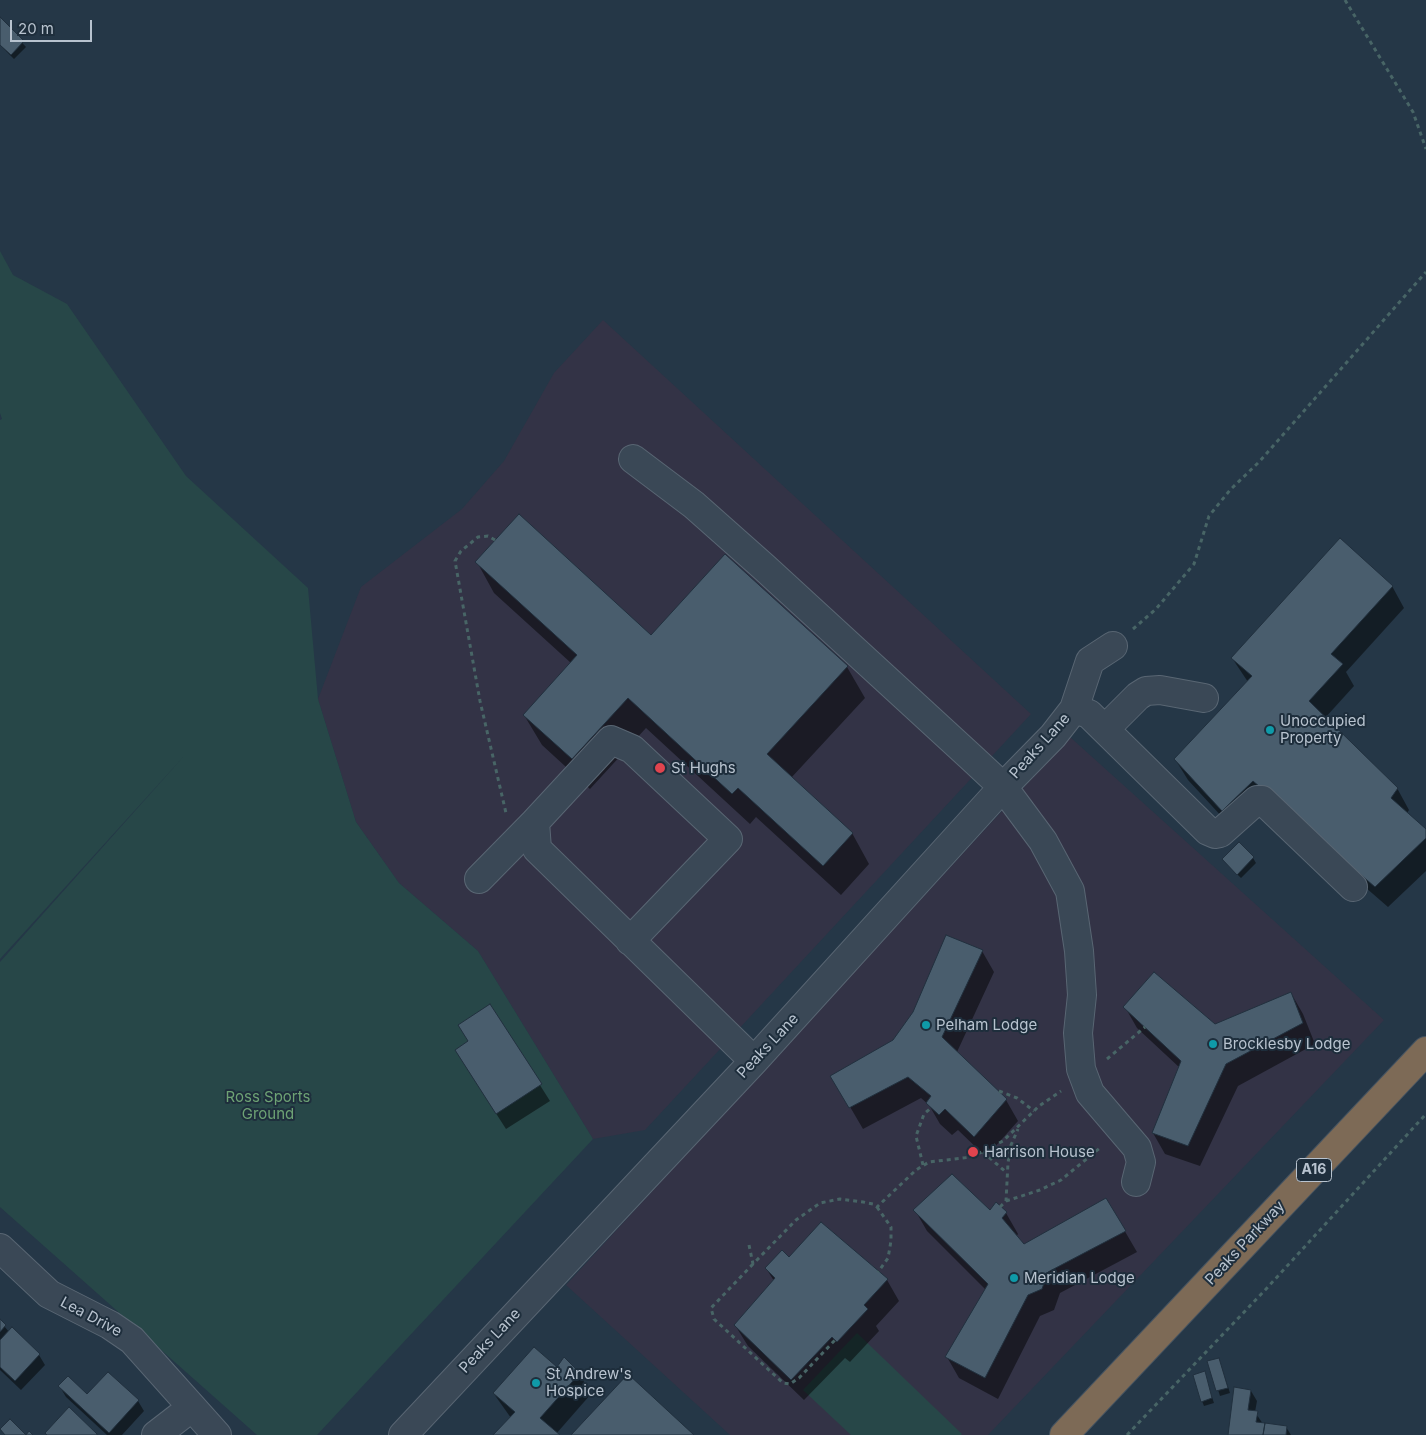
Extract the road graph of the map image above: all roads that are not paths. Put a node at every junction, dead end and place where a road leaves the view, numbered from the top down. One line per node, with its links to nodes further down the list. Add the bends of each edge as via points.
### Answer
1 (633, 459): 6 (street, via 694,505)
2 (1113, 646): 4 (street, Peaks Lane, via 1090,662)
3 (1204, 698): 5 (street, via 1160,690 1146,691)
4 (1074, 709): 5 (street, via 1089,714); 6 (street, Peaks Lane, via 1053,736)
5 (1105, 729): 9 (street, via 1208,832 1220,833 1257,800 1262,800)
6 (1003, 787): 12 (street, Peaks Lane); 13 (street, via 1044,841 1070,891 1079,951 1082,995 1078,1032 1084,1076 1090,1094 1137,1148 1141,1162)
7 (535, 822): 8 (street); 10 (street, via 537,849); 10 (street, via 611,740 632,749 728,839)
8 (479, 879)
9 (1353, 886)
10 (630, 940): 12 (street)
11 (1426, 1051): 19 (highway, Peaks Parkway / A16)
12 (754, 1061): 18 (street, Peaks Lane)
13 (1136, 1182)
14 (0, 1248): 15 (street, Lea Drive, via 49,1294 132,1340)
15 (191, 1408): 16 (street); 17 (street, Lea Drive)
16 (156, 1435)
17 (217, 1435)
18 (403, 1435)
19 (1064, 1435)

